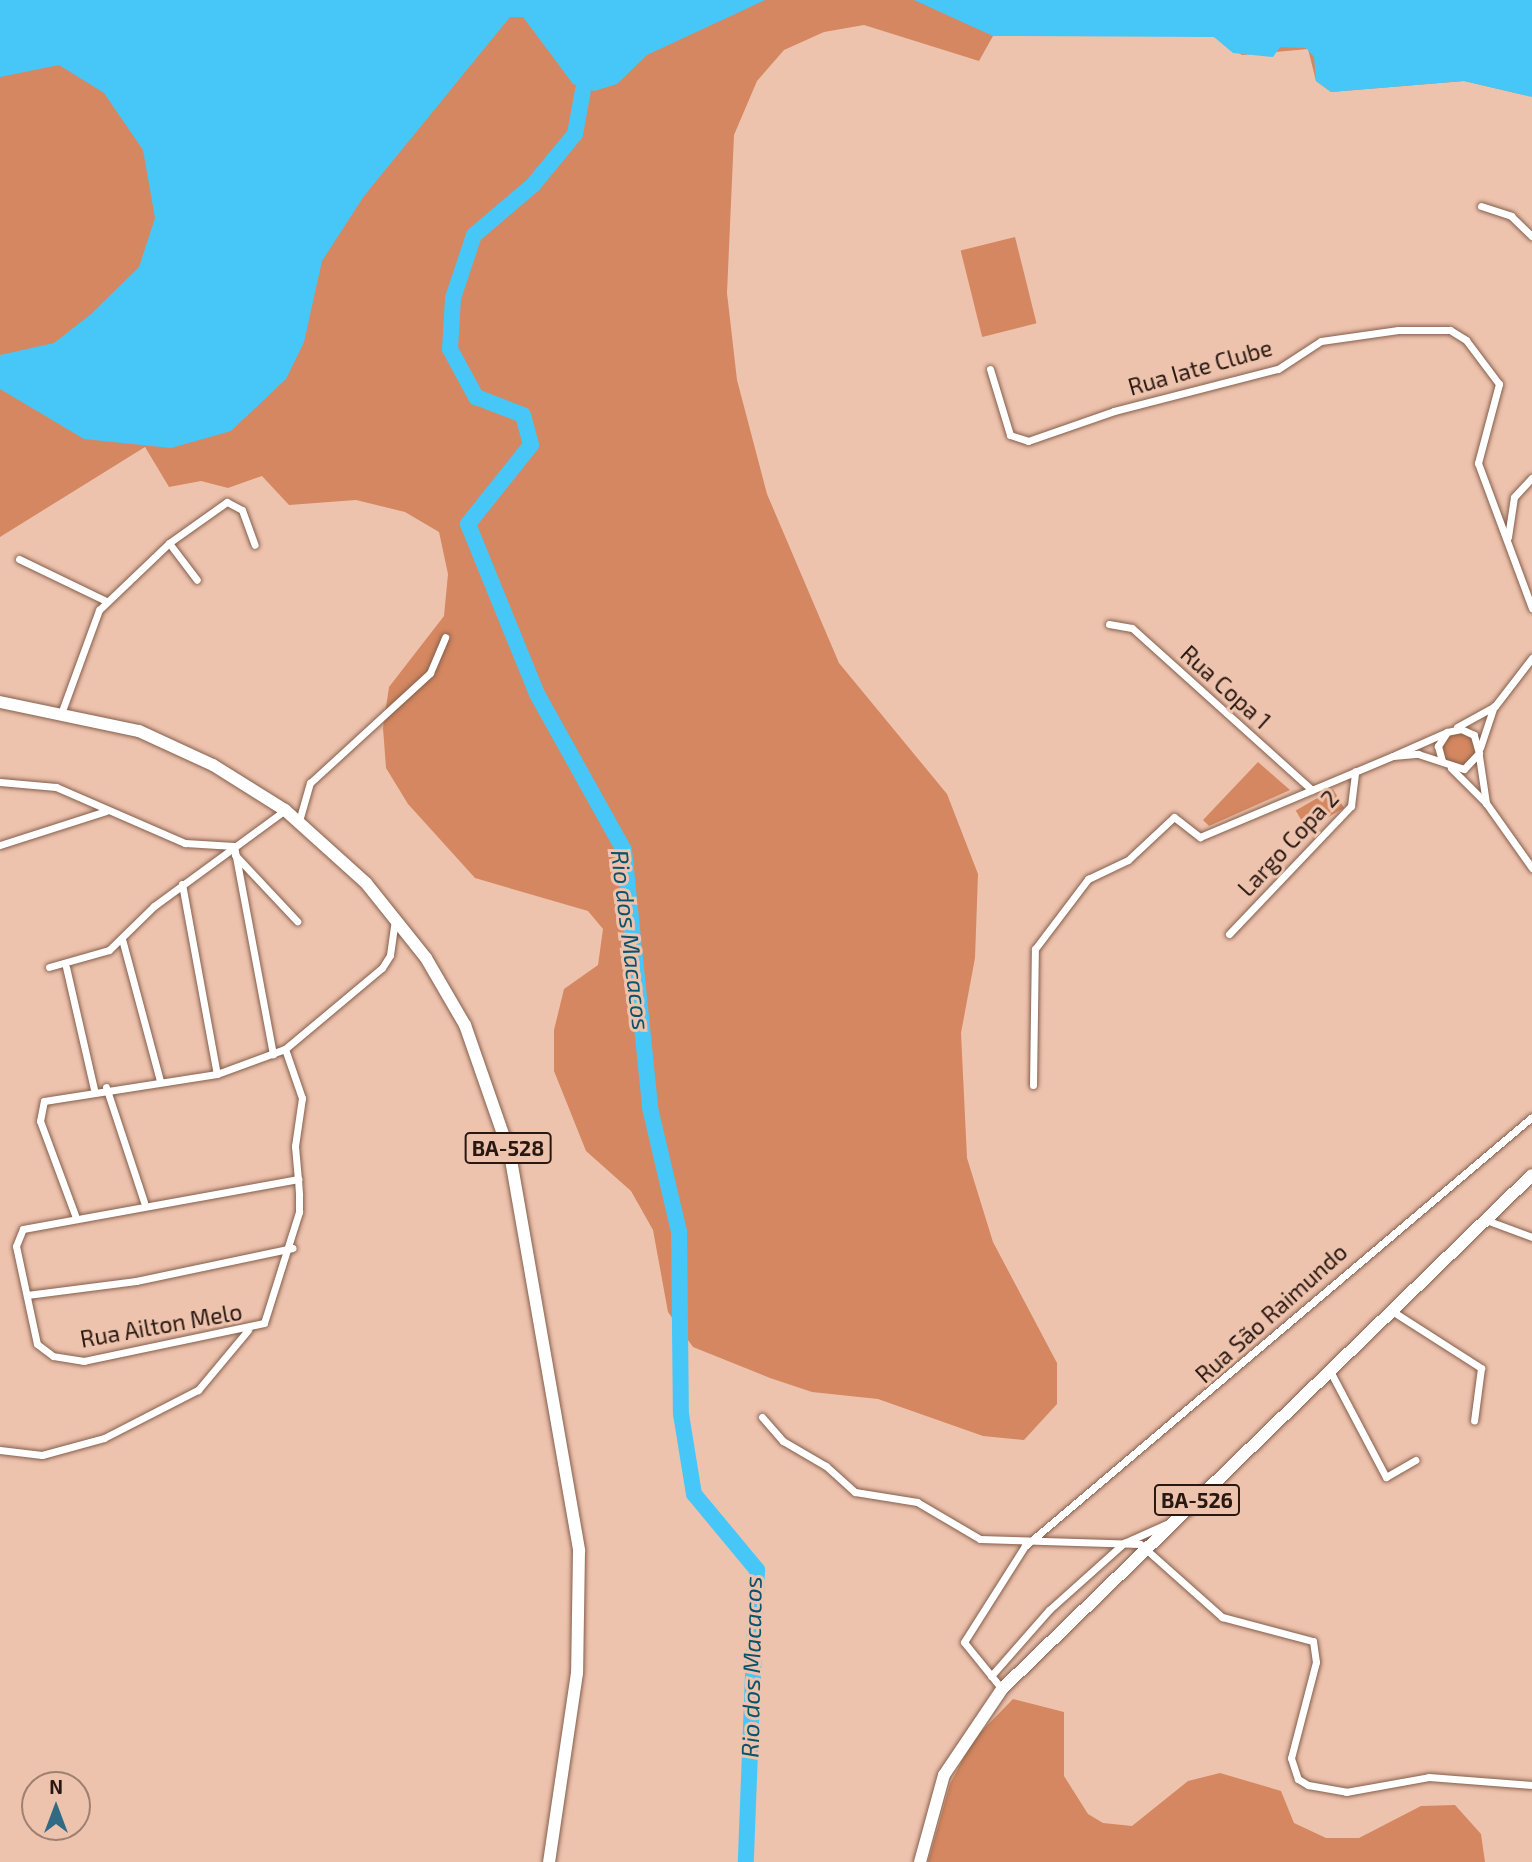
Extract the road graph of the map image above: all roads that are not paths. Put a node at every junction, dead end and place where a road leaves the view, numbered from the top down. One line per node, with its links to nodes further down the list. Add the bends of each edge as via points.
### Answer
1 (1480, 206): 2 (street, via 1511,216)
2 (1532, 236)
3 (990, 369): 5 (street, Rua Iate Clube, via 1010,435 1028,441 1114,411 1278,369 1321,341 1398,330 1450,330 1499,384 1478,463)
4 (1532, 478): 5 (street, via 1514,497)
5 (1507, 541): 11 (street, Rua Iate Clube)
6 (169, 542): 7 (street, via 227,502 242,510); 9 (street); 10 (street)
7 (255, 545)
8 (19, 559): 10 (street)
9 (197, 580)
10 (106, 601): 17 (street, via 87,631)
11 (1532, 608)
12 (1109, 624): 24 (street, Rua Copa 1, via 1132,628)
13 (444, 637): 28 (street, via 430,673 310,783)
14 (1532, 658): 16 (street)
15 (0, 702): 17 (main road, BA-528)
16 (1495, 705): 18 (street); 19 (street)
17 (62, 711): 26 (main road, BA-528, via 139,731 213,765)
18 (1450, 730): 19 (street, via 1468,731); 20 (street); 21 (street, via 1438,746)
19 (1479, 751): 21 (street, via 1464,769); 25 (street)
20 (1393, 756): 21 (street); 22 (street)
21 (1446, 764): 25 (street)
22 (1355, 771): 24 (street); 38 (street, Largo Copa 2, via 1351,806)
23 (0, 782): 27 (street, via 56,787)
24 (1312, 790): 46 (street, via 1200,837 1174,817 1128,860 1088,879 1038,944)
25 (1486, 803): 31 (street)
26 (285, 810): 28 (main road, BA-528); 30 (street)
27 (107, 811): 29 (street); 30 (street, via 185,844)
28 (299, 821): 36 (main road, BA-528, via 366,883)
29 (0, 845)
30 (234, 846): 32 (street); 35 (street)
31 (1519, 851): 33 (street); 34 (street)
32 (234, 855): 37 (street); 43 (street)
33 (1532, 857)
34 (1532, 868)
35 (182, 884): 39 (street); 44 (street)
36 (395, 919): 42 (street, via 390,955 382,968); 72 (main road, BA-528, via 450,997 497,1104 571,1494 579,1551 580,1641)
37 (297, 921)
38 (1229, 934)
39 (122, 939): 41 (street); 45 (street)
40 (49, 967): 41 (street)
41 (66, 967): 48 (street)
42 (285, 1049): 43 (street); 51 (street, Rua Ailton Melo, via 300,1085)
43 (273, 1054): 44 (street)
44 (217, 1074): 45 (street)
45 (160, 1081): 47 (street)
46 (1033, 1085)
47 (106, 1087): 48 (street); 52 (street)
48 (94, 1089): 53 (street, via 49,1097 41,1106)
49 (1532, 1117): 66 (street, Rua São Raimundo)
50 (1532, 1175): 54 (main road, BA-526)
51 (298, 1179): 52 (street); 56 (street, Rua Ailton Melo)
52 (144, 1202): 53 (street)
53 (75, 1215): 57 (street, Rua Ailton Melo, via 29,1226 17,1238)
54 (1485, 1220): 55 (street); 58 (main road, BA-526)
55 (1532, 1237)
56 (293, 1248): 57 (street, Rua Ailton Melo, via 136,1281); 59 (street, Rua Ailton Melo, via 270,1315)
57 (27, 1295): 59 (street, Rua Ailton Melo, via 37,1343 67,1360)
58 (1392, 1311): 60 (main road, BA-526); 62 (street, via 1481,1368)
59 (248, 1330): 63 (street, via 198,1390 104,1438 42,1455)
60 (1330, 1371): 64 (street, via 1386,1476); 65 (main road, BA-526)
61 (762, 1417): 66 (street, via 783,1441 826,1466 855,1492 917,1502 980,1539)
62 (1474, 1420)
63 (0, 1450)
64 (1415, 1460)
65 (1176, 1520): 67 (street); 68 (main road, BA-526)
66 (1036, 1538): 67 (street); 69 (street, Rua São Raimundo, via 1020,1552 964,1642)
67 (1124, 1543): 68 (street); 69 (street, via 1049,1609)
68 (1147, 1548): 70 (main road, BA-526); 71 (street, via 1222,1617 1317,1645 1291,1745 1293,1768 1302,1782 1346,1792 1429,1777)
69 (991, 1676): 70 (street)
70 (1002, 1689): 73 (main road, BA-526, via 944,1775)
71 (1532, 1785)
72 (549, 1862)
73 (920, 1862)

